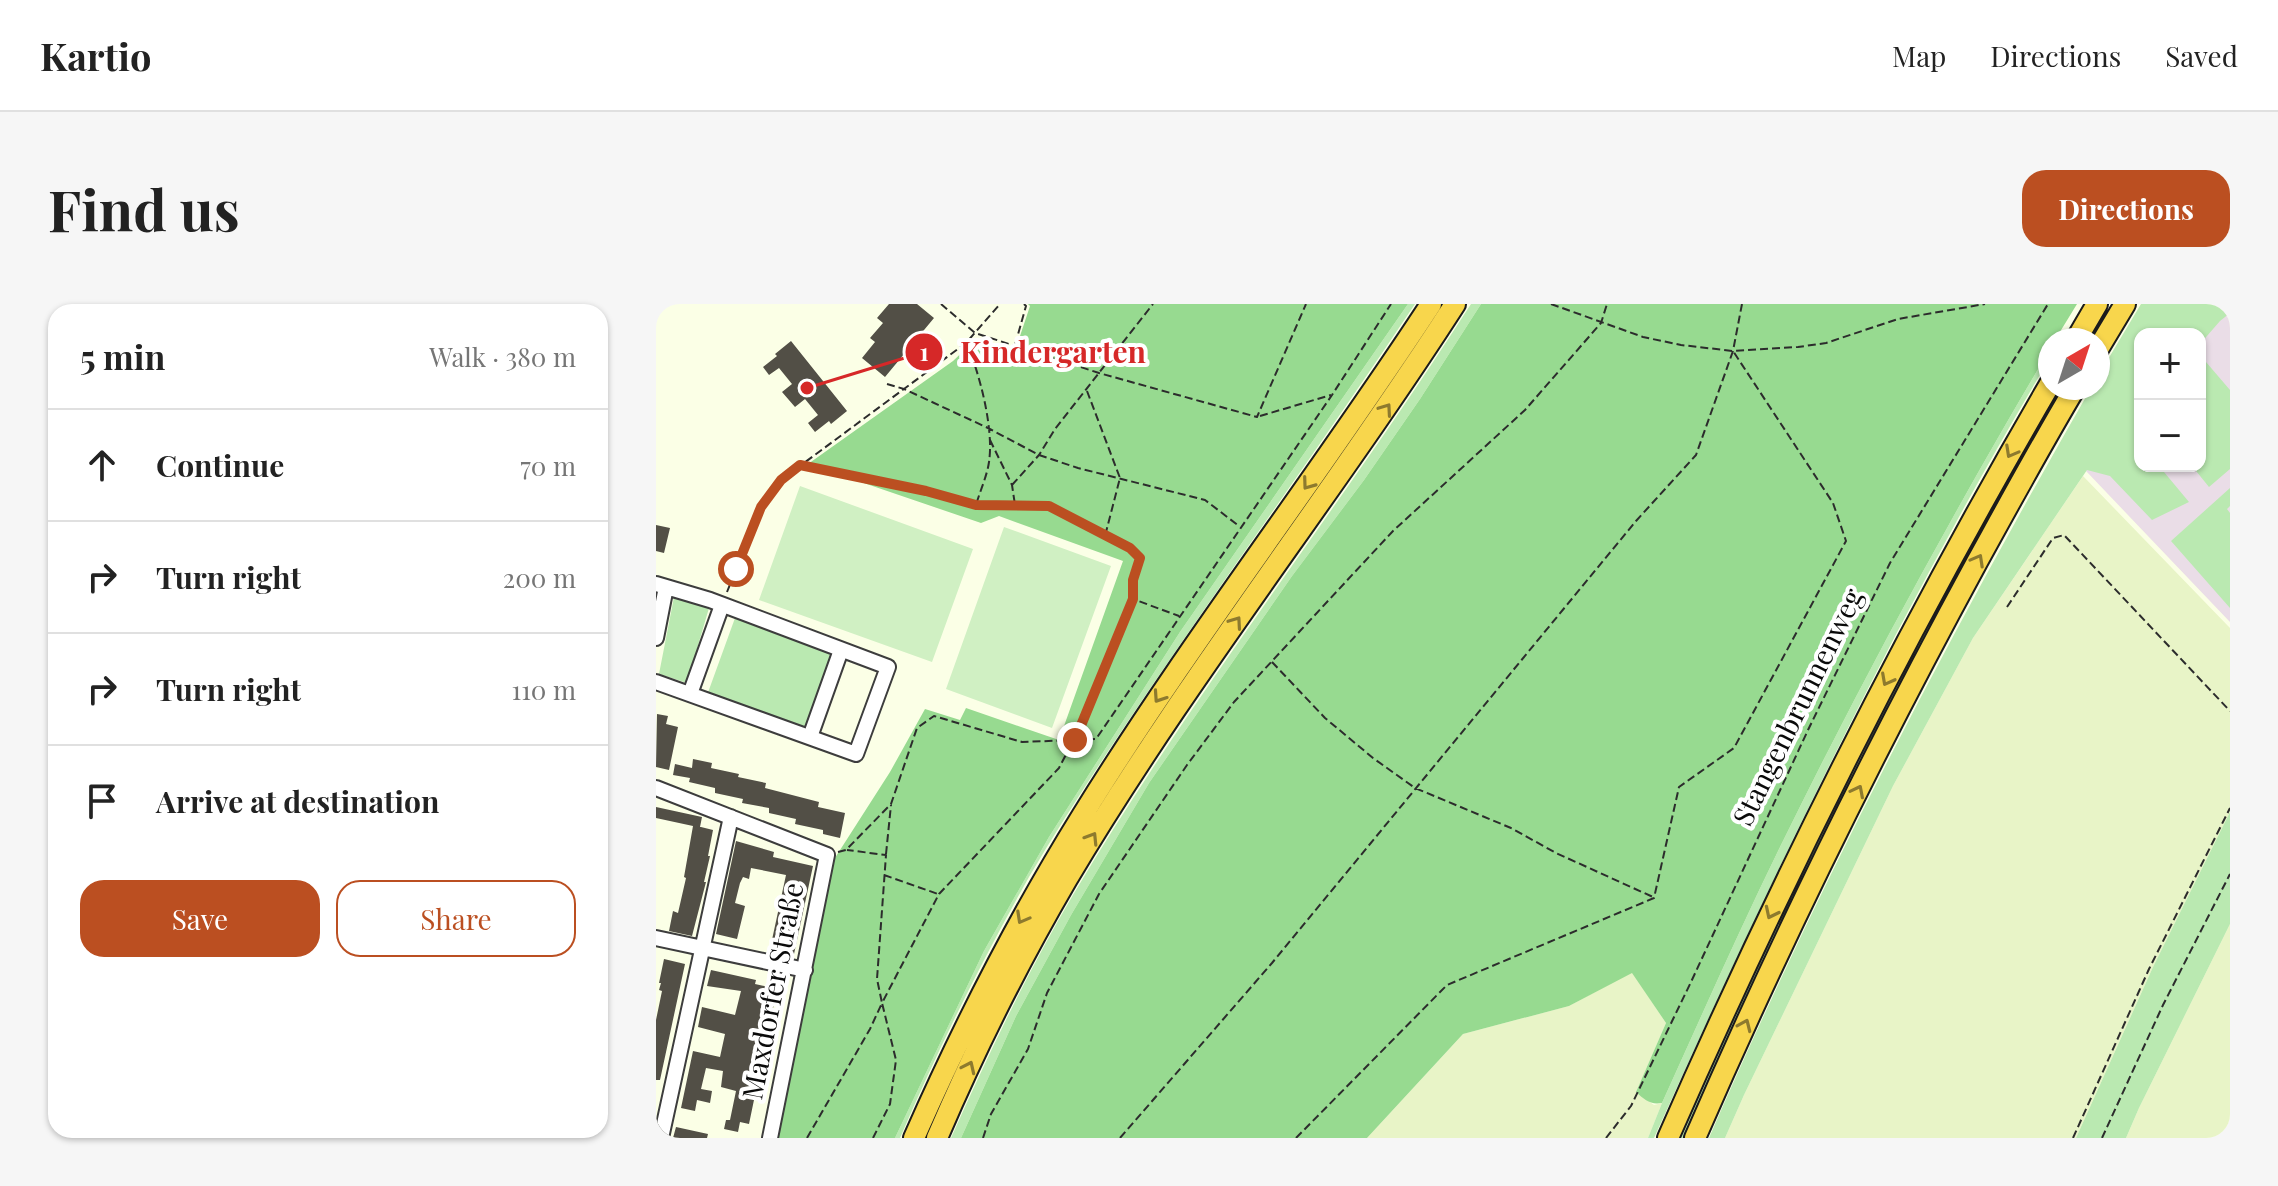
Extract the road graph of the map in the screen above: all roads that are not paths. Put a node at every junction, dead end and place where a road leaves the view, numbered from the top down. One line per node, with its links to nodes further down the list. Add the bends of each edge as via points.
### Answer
1 (1431, 304): 23 (highway, one-way to 23, via 1084,813 990,978)
2 (1455, 304): 24 (highway, one-way to 2, via 1031,944 1109,811)
3 (2097, 304): 5 (highway)
4 (2125, 304): 6 (highway)
5 (2083, 328)
6 (2110, 329)
7 (2041, 400): 25 (highway, one-way to 25, via 1868,717)
8 (2068, 400): 26 (highway, one-way to 8, via 1866,773)
9 (661, 586): 10 (street); 11 (street)
10 (722, 605): 12 (street); 14 (street)
11 (656, 638)
12 (841, 650): 15 (street); 15 (street, via 888,667 856,754)
13 (656, 682): 14 (street)
14 (690, 694): 15 (street)
15 (810, 737)
16 (656, 788): 17 (street)
17 (731, 817): 19 (street); 20 (street, Maxdorfer Straße, via 827,855)
18 (656, 938): 19 (street)
19 (702, 948): 20 (street); 21 (street)
20 (805, 970): 22 (street, Maxdorfer Straße)
21 (661, 1138)
22 (770, 1138)
23 (914, 1138)
24 (937, 1138)
25 (1668, 1138)
26 (1695, 1138)

